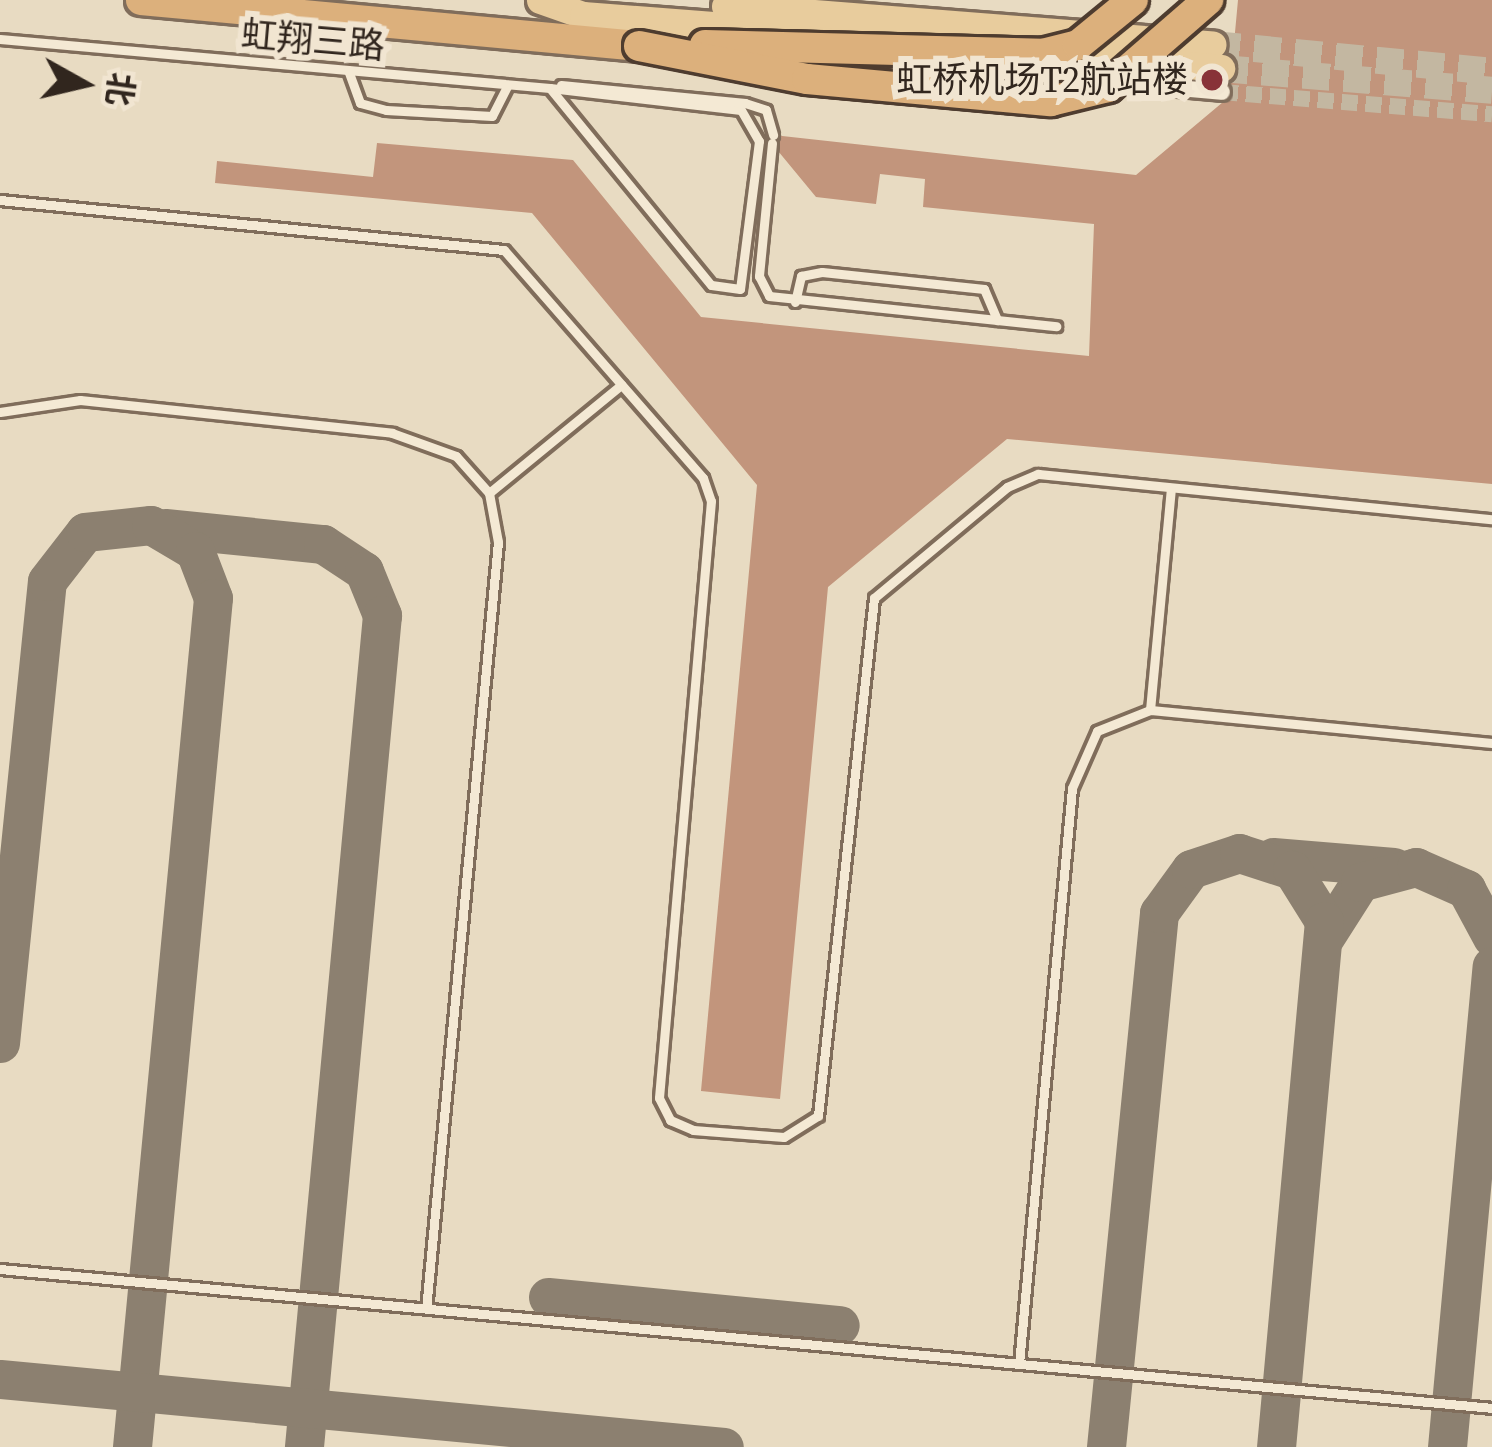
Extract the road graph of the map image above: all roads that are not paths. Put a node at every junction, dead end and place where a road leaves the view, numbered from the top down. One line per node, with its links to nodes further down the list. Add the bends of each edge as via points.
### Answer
1 (141, 0): 10 (highway)
2 (280, 0): 11 (street)
3 (540, 0): 11 (main road, via 583,15)
4 (596, 0): 8 (main road)
5 (728, 0): 8 (main road)
6 (1133, 0): 10 (highway, bridge, via 1078,46 1042,54)
7 (1208, 0): 10 (highway, bridge, via 1108,86 1051,101 807,79)
8 (765, 8): 11 (main road)
9 (0, 39): 12 (lane, 虹翔三路)
10 (639, 46)
11 (1219, 68)
12 (348, 70): 13 (lane, 虹翔三路); 13 (lane, via 360,103 405,111 492,116)
13 (508, 85): 14 (lane, 虹翔三路)
14 (550, 88): 14 (lane, via 711,285 740,289 759,141 752,116); 16 (lane, via 766,110 773,139 759,276 770,296)
15 (0, 200): 19 (lane, via 504,250)
16 (795, 302): 17 (lane); 17 (lane, via 801,276 822,272 984,289 996,296)
17 (998, 320): 18 (lane)
18 (1056, 326)
19 (621, 385): 21 (lane, via 711,501 659,1098 670,1120 693,1130 799,1134 825,1102 879,590 1028,476); 22 (lane)
20 (0, 412): 22 (lane, via 80,400 392,433 456,456)
21 (1171, 488): 23 (lane); 24 (lane)
22 (489, 493): 27 (lane, via 498,542)
23 (1492, 519)
24 (1150, 710): 25 (lane); 28 (lane, via 1097,731 1072,788)
25 (1492, 743)
26 (0, 1269): 27 (lane)
27 (426, 1309): 28 (lane)
28 (1019, 1364): 29 (lane)
29 (1492, 1408)

